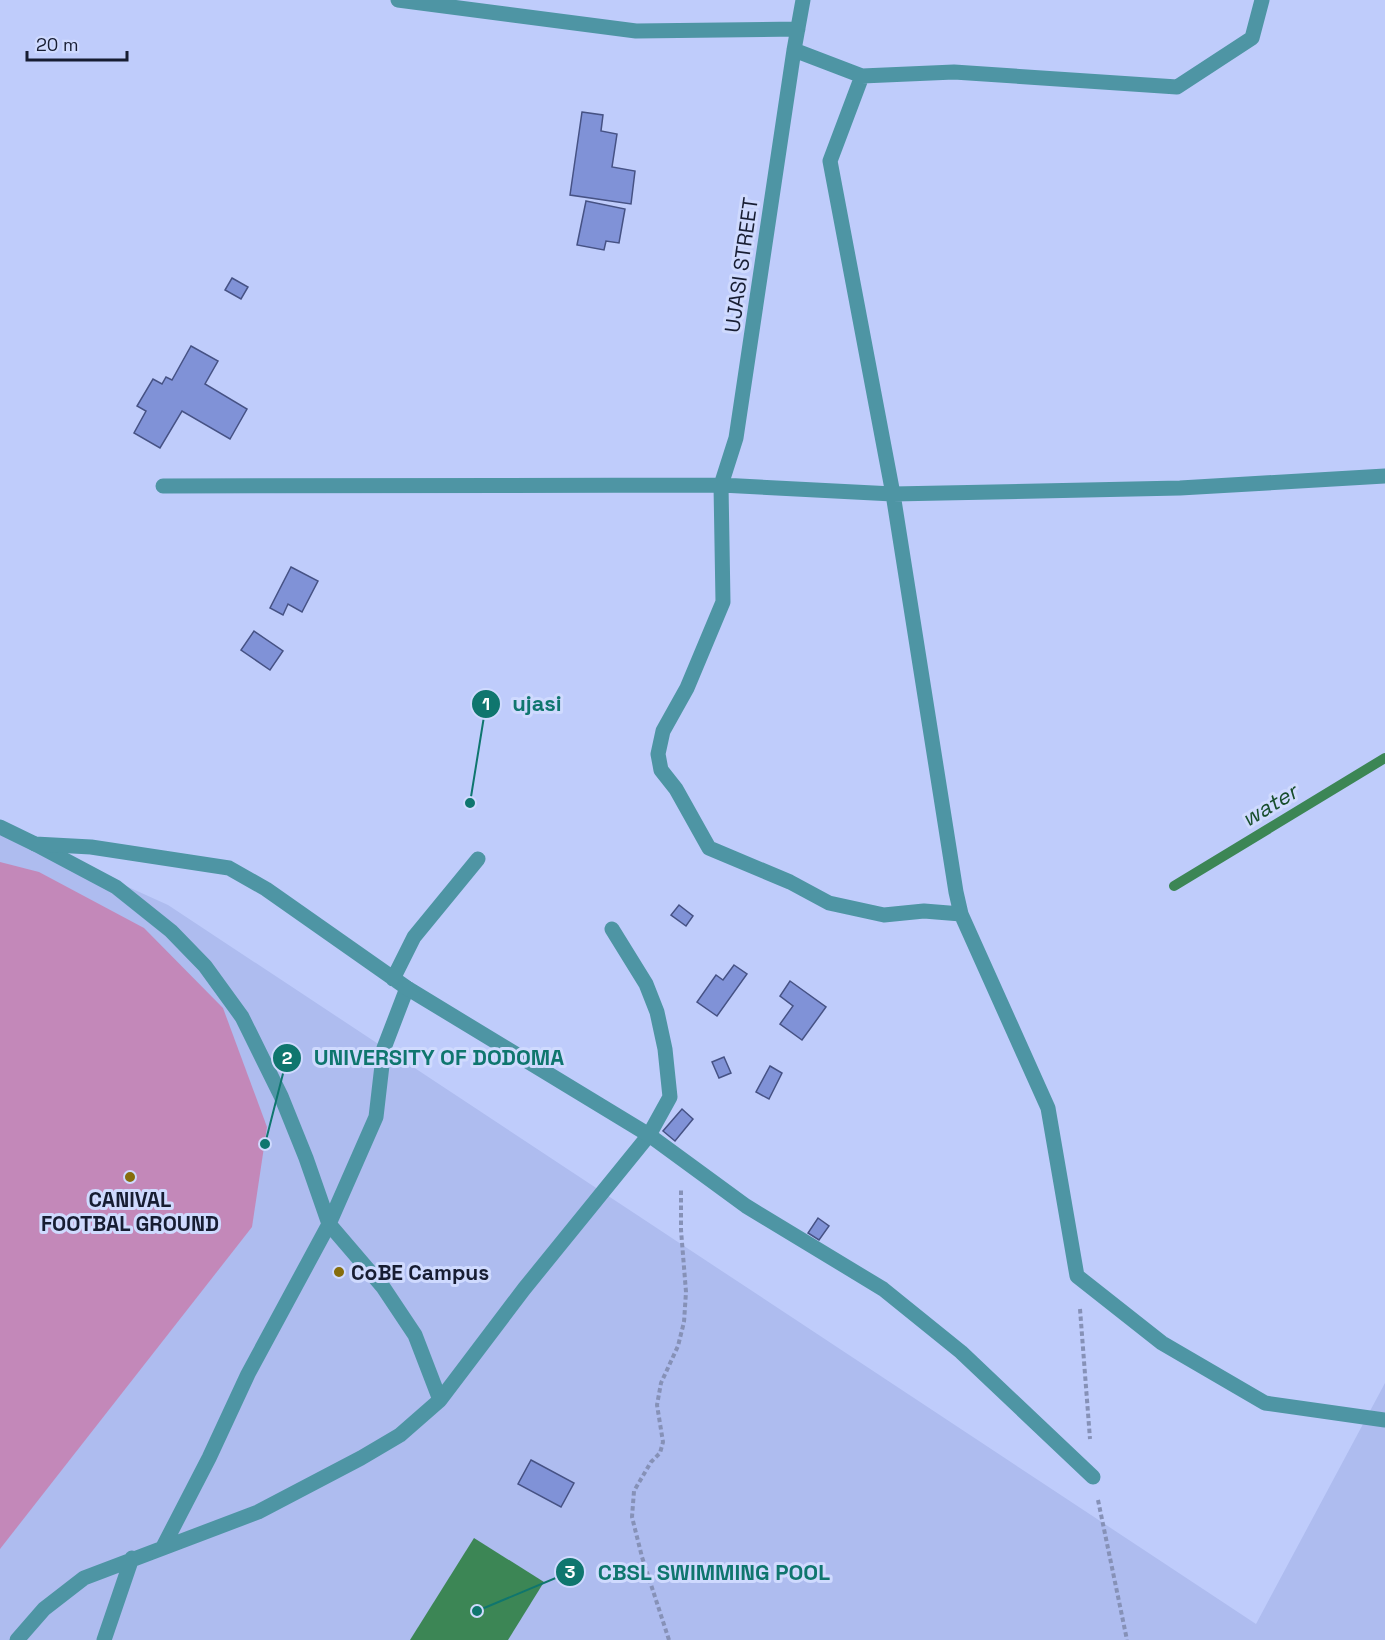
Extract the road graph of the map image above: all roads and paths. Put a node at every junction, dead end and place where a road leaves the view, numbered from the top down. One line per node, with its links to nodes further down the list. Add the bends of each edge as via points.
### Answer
1 (398, 0): 4 (street, via 636,31)
2 (803, 0): 4 (street, UJASI STREET)
3 (1262, 0): 6 (street, via 1252,38 1177,87 954,72)
4 (798, 29): 5 (street, UJASI STREET)
5 (794, 50): 6 (street); 8 (street, UJASI STREET, via 736,438)
6 (862, 76): 10 (street, via 830,161)
7 (1385, 476): 10 (street, via 1180,488)
8 (721, 485): 9 (street); 10 (street); 14 (street, UJASI STREET, via 723,602 687,688 663,731 658,754 661,770 709,848 829,903 884,915 924,911)
9 (164, 486)
10 (893, 494): 14 (street)
11 (0, 827): 12 (street)
12 (35, 844): 16 (street, via 91,847 229,868 266,889); 20 (street, via 116,887 171,931 205,966 242,1017 281,1096)
13 (478, 859): 16 (street, via 414,937)
14 (961, 914): 22 (street, via 1048,1108 1077,1276 1162,1343 1265,1403)
15 (612, 929): 18 (street, via 646,984 665,1049 670,1096)
16 (393, 979): 17 (street)
17 (407, 988): 18 (street); 20 (street, via 384,1048 376,1117)
18 (649, 1135): 19 (street); 21 (street)
19 (682, 1158): 23 (street, via 746,1206 883,1289 961,1352); 28 (path, via 684,1322 661,1383 657,1405 663,1442 660,1453 634,1491 632,1517)
20 (329, 1224): 21 (street, via 383,1287 415,1335); 24 (street, via 248,1374)
21 (440, 1400): 24 (street, via 400,1435 361,1458 258,1512)
22 (1385, 1420)
23 (1093, 1477)
24 (163, 1547): 25 (street)
25 (132, 1558): 26 (street, via 84,1578 44,1609); 27 (street)
26 (17, 1640)
27 (104, 1640)
28 (669, 1640)

